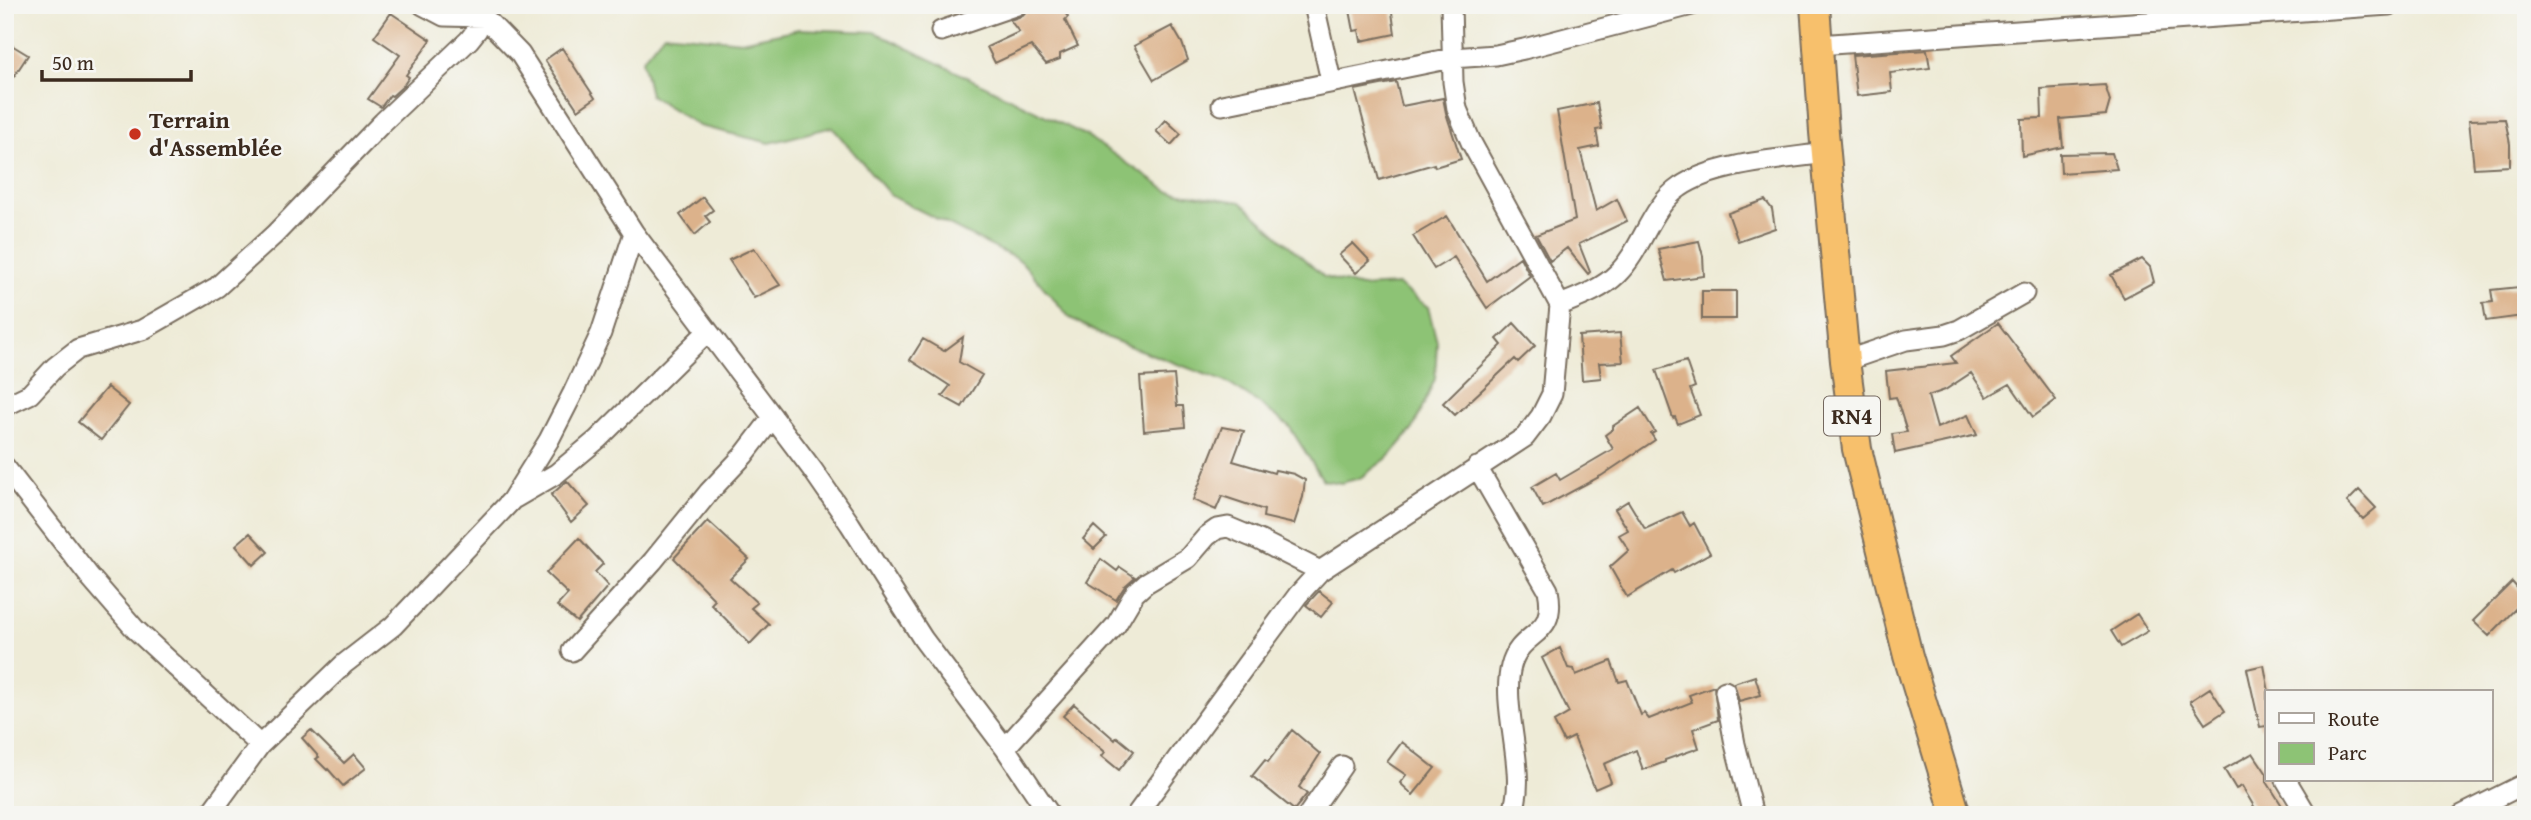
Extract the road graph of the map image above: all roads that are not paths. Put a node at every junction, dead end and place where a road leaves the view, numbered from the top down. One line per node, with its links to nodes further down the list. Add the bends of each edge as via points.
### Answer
1 (423, 5): 8 (street, via 444,16)
2 (1017, 5): 10 (street)
3 (1314, 5): 13 (street)
4 (1451, 5): 12 (street)
5 (1692, 5): 12 (street, via 1524,49)
6 (1815, 5): 11 (highway, RN4)
7 (2389, 5): 9 (street)
8 (485, 11): 16 (street, via 520,54); 21 (street, via 468,40 217,287 142,330 78,349 30,394)
9 (2180, 13): 11 (street)
10 (941, 31)
11 (1818, 45): 15 (highway, RN4)
12 (1452, 58): 13 (street); 18 (street, via 1457,109 1471,142)
13 (1331, 81): 14 (street)
14 (1222, 105)
15 (1826, 153): 18 (street, via 1736,166 1679,187 1618,274); 20 (highway, RN4)
16 (634, 233): 19 (street); 23 (street, via 601,332)
17 (2024, 293): 20 (street, via 1959,330 1906,340)
18 (1560, 304): 26 (street, via 1552,394 1541,416 1525,437)
19 (708, 331): 22 (street); 24 (street)
20 (1845, 361): 42 (highway, RN4, via 1865,484 1908,656)
21 (5, 406)
22 (773, 417): 29 (street); 32 (street, via 850,524 923,639)
23 (549, 440): 24 (street); 27 (street)
24 (571, 461): 27 (street)
25 (5, 467): 31 (street, via 135,629)
26 (1477, 467): 28 (street); 40 (street, via 1548,590 1552,607 1547,624 1518,649 1511,664 1508,683 1517,776)
27 (511, 501): 31 (street, via 393,626 344,664)
28 (1320, 571): 32 (street, via 1228,527 1217,529 1188,558 1135,593 1110,632); 38 (street)
29 (572, 651)
30 (1725, 691): 41 (street)
31 (260, 746): 37 (street)
32 (1005, 748): 36 (street)
33 (1342, 766): 39 (street)
34 (2287, 782): 43 (street)
35 (2526, 783): 44 (street)
36 (1048, 814)
37 (209, 815)
38 (1136, 815)
39 (1308, 815)
40 (1511, 815)
41 (1753, 815)
42 (1956, 815)
43 (2307, 815)
44 (2462, 815)

